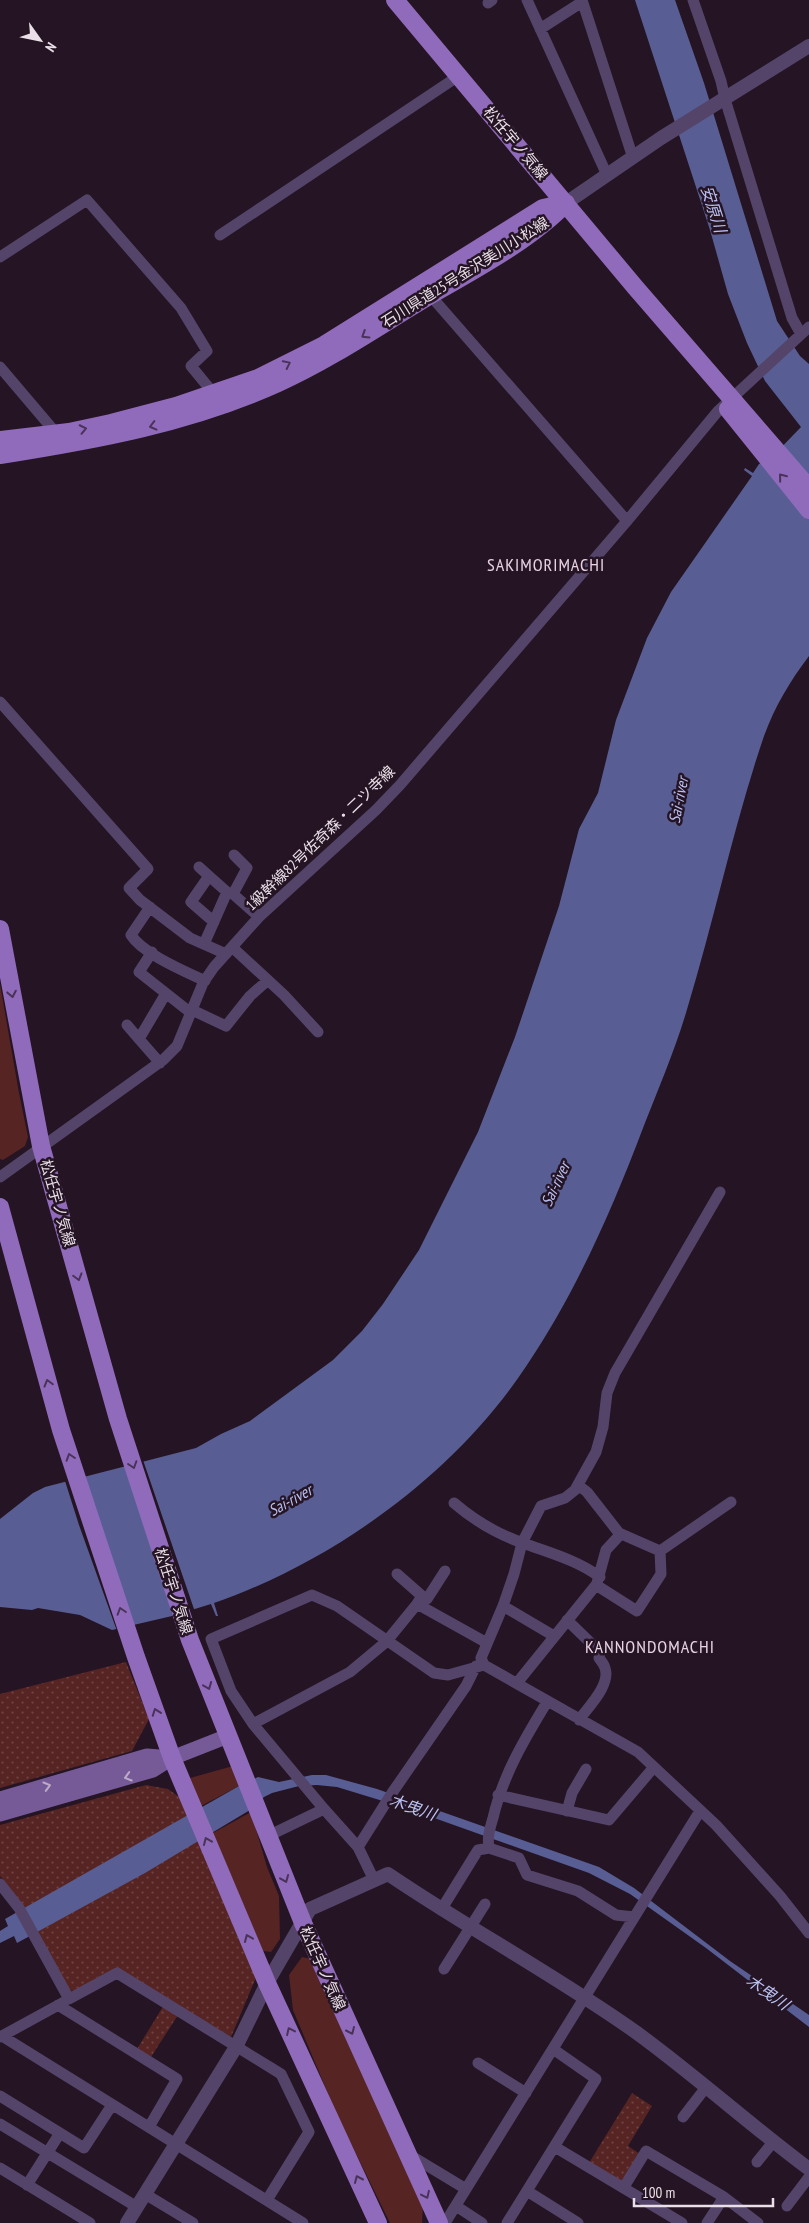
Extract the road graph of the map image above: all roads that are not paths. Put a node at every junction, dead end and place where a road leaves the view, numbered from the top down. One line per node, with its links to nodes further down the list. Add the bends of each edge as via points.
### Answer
1 (396, 0): 7 (main road, 松任宇ノ気線)
2 (527, 0): 5 (street)
3 (693, 0): 8 (street, via 721,81)
4 (582, 1): 5 (street); 9 (street)
5 (540, 29): 10 (street)
6 (809, 46): 8 (street)
7 (460, 75): 11 (main road, 松任宇ノ気線); 12 (street)
8 (721, 101): 9 (street); 15 (street, via 792,318)
9 (633, 158): 10 (street)
10 (608, 175): 11 (street)
11 (566, 203): 14 (main road, 石川県道25号金沢美川小松線, via 551,219 462,278); 17 (main road, 石川県道25号金沢美川小松線, one-way to 11, via 258,378 324,345 543,208); 18 (main road, 松任宇ノ気線)
12 (220, 235)
13 (0, 257): 17 (street, via 87,200 181,308 207,351 191,366)
14 (430, 295): 22 (main road, 石川県道25号金沢美川小松線, one-way to 22, via 315,364 214,408 155,426); 25 (street)
15 (802, 333): 18 (street, 1級幹線82号佐奇森・二ツ寺線)
16 (0, 367): 19 (street)
17 (214, 394): 19 (main road, 石川県道25号金沢美川小松線, one-way to 17, via 111,423)
18 (728, 401): 20 (main road, 松任宇ノ気線); 25 (street, 1級幹線82号佐奇森・二ツ寺線)
19 (56, 433): 21 (main road, 石川県道25号金沢美川小松線)
20 (759, 439): 23 (main road, 松任宇ノ気線); 24 (main road, 松任宇ノ気線, one-way to 20)
21 (0, 440)
22 (0, 455)
23 (809, 488)
24 (809, 510)
25 (627, 521): 32 (street, 1級幹線82号佐奇森・二ツ寺線, via 400,785)
26 (0, 702): 31 (street, via 148,869 129,888)
27 (234, 855): 30 (street, via 247,868)
28 (199, 867): 29 (street)
29 (209, 876): 30 (street); 33 (street, via 191,902)
30 (230, 893): 32 (street); 33 (street)
31 (150, 907): 35 (street, via 190,938); 37 (street, via 131,934 134,940)
32 (258, 917): 36 (street, 1級幹線82号佐奇森・二ツ寺線)
33 (214, 922): 35 (street)
34 (0, 929): 46 (main road, 松任宇ノ気線, one-way to 46)
35 (204, 944): 36 (street)
36 (229, 950): 38 (street, 1級幹線82号佐奇森・二ツ寺線); 39 (street)
37 (152, 952): 38 (street); 40 (street, via 138,972)
38 (205, 981): 41 (street, 1級幹線82号佐奇森・二ツ寺線)
39 (267, 981): 41 (street, via 226,1026); 43 (street)
40 (165, 995): 41 (street); 44 (street)
41 (191, 1011): 45 (street, 1級幹線82号佐奇森・二ツ寺線, via 177,1046)
42 (127, 1025): 44 (street)
43 (318, 1032)
44 (139, 1039): 45 (street)
45 (160, 1063): 46 (street, 1級幹線82号佐奇森・二ツ寺線)
46 (42, 1146): 47 (street, 1級幹線82号佐奇森・二ツ寺線); 70 (main road, 松任宇ノ気線, one-way to 70, via 118,1419 190,1640)
47 (0, 1177)
48 (720, 1192): 50 (street, via 615,1373 607,1393 596,1452)
49 (0, 1207): 71 (main road, one-way to 49, via 61,1430)
50 (578, 1485): 53 (street); 54 (street, via 565,1498 541,1506)
51 (731, 1502): 55 (street)
52 (454, 1503): 54 (street, via 474,1520)
53 (618, 1533): 55 (street); 58 (street, via 606,1550)
54 (522, 1543): 58 (street, via 585,1565); 60 (street)
55 (660, 1551): 58 (street, via 661,1574 637,1611)
56 (445, 1571): 59 (street, via 427,1599)
57 (397, 1574): 59 (street)
58 (598, 1581): 61 (street)
59 (419, 1600): 63 (street); 64 (street)
60 (503, 1606): 62 (street); 64 (street)
61 (567, 1620): 62 (street); 68 (street, via 600,1652 599,1658 605,1667 604,1684)
62 (554, 1636): 66 (street)
63 (386, 1642): 65 (street, via 434,1673 448,1675); 69 (street, via 350,1672); 69 (street, via 337,1606 312,1596 210,1639 231,1691)
64 (487, 1643): 65 (street)
65 (480, 1666): 66 (street); 82 (street)
66 (517, 1683): 67 (street)
67 (547, 1702): 68 (street); 74 (street, via 516,1754)
68 (579, 1720): 72 (street, via 638,1752)
69 (253, 1724): 76 (street)
70 (228, 1736): 71 (main road); 80 (main road, 松任宇ノ気線)
71 (172, 1758): 75 (main road, one-way to 71, via 148,1756); 79 (main road, one-way to 79, via 153,1770); 92 (main road, one-way to 71)
72 (654, 1767): 77 (street, via 609,1820); 78 (street)
73 (586, 1769): 77 (street, via 572,1793)
74 (498, 1795): 77 (street); 81 (street)
75 (0, 1799)
76 (324, 1809): 80 (street); 82 (street)
77 (567, 1811)
78 (700, 1811): 87 (street); 90 (street, via 751,1864)
79 (0, 1814)
80 (268, 1836): 88 (main road, 松任宇ノ気線, one-way to 88)
81 (489, 1838): 86 (street); 87 (street, via 519,1858 527,1875 578,1892 616,1915)
82 (358, 1847): 83 (street)
83 (374, 1880): 86 (street, via 388,1874); 88 (street, via 310,1909)
84 (0, 1884): 94 (street, via 19,1908)
85 (485, 1904): 89 (street)
86 (441, 1910): 89 (street)
87 (634, 1917): 93 (street)
88 (303, 1923): 92 (street); 112 (main road, 松任宇ノ気線, one-way to 112)
89 (470, 1928): 91 (street); 93 (street)
90 (809, 1933)
91 (444, 1970)
92 (267, 1983): 97 (street); 132 (main road, one-way to 92)
93 (584, 1998): 98 (street); 100 (street)
94 (69, 2000): 95 (street); 97 (street, via 117,1973)
95 (58, 2005): 96 (street); 106 (street, via 177,2079)
96 (1, 2037): 103 (street)
97 (236, 2047): 109 (street); 123 (street, via 281,2074 309,2132)
98 (553, 2049): 101 (street); 110 (street, via 596,2078)
99 (478, 2063): 101 (street)
100 (707, 2086): 104 (street); 108 (street)
101 (526, 2093): 119 (street)
102 (0, 2096): 107 (street)
103 (112, 2105): 106 (street); 107 (street, via 84,2148)
104 (682, 2117)
105 (0, 2124): 111 (street)
106 (149, 2127): 109 (street)
107 (60, 2133): 111 (street)
108 (773, 2142): 113 (street); 115 (street)
109 (175, 2145): 121 (street); 123 (street)
110 (555, 2147): 118 (street); 120 (street)
111 (48, 2152): 117 (street); 124 (street)
112 (407, 2153): 119 (street); 133 (main road, 松任宇ノ気線, one-way to 133)
113 (757, 2162)
114 (0, 2168): 117 (street)
115 (809, 2169)
116 (809, 2178): 126 (street)
117 (27, 2185): 128 (street)
118 (624, 2187): 122 (street, via 646,2151); 137 (street)
119 (466, 2189): 125 (street)
120 (527, 2191): 135 (street); 136 (street)
121 (145, 2194): 124 (street); 130 (street)
122 (724, 2197): 138 (street); 139 (street)
123 (267, 2200): 131 (street)
124 (137, 2206): 129 (street)
125 (456, 2206): 127 (street); 134 (street)
126 (787, 2206)
127 (479, 2222)
128 (90, 2223)
129 (127, 2223)
130 (193, 2223)
131 (303, 2223)
132 (378, 2223)
133 (439, 2223)
134 (445, 2223)
135 (507, 2223)
136 (578, 2223)
137 (682, 2223)
138 (707, 2223)
139 (758, 2223)

